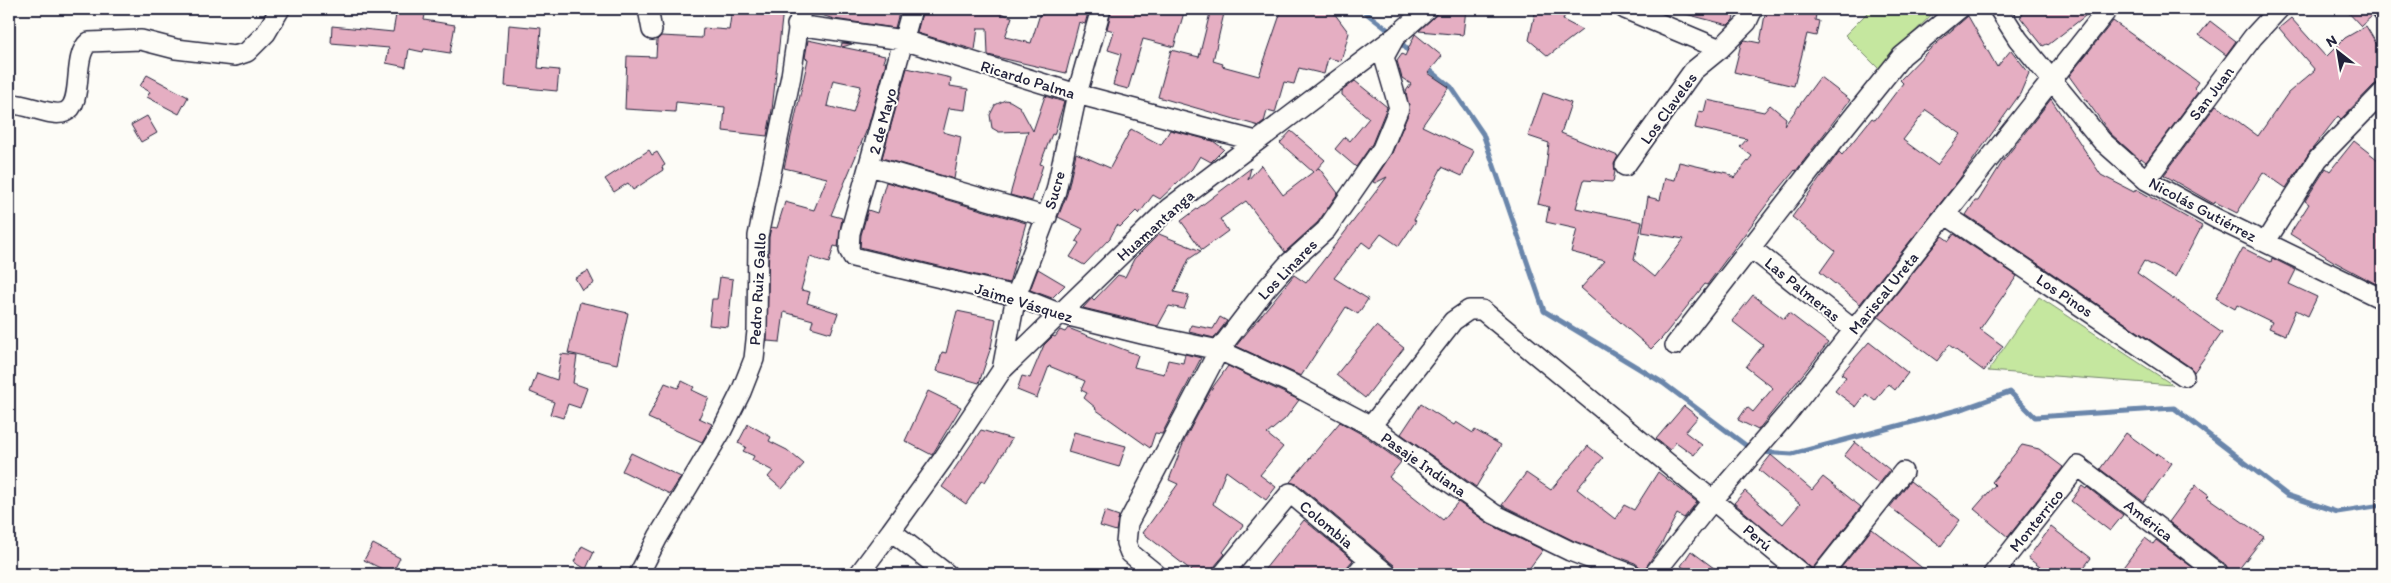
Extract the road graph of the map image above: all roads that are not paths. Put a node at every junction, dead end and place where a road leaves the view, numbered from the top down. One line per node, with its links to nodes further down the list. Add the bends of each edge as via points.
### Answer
1 (280, 9): 20 (street, via 266,33 247,52 235,56 176,50 141,40 89,42 81,54 74,101 65,113 54,114 22,104)
2 (648, 9): 13 (street)
3 (912, 9): 15 (street, 2 de Mayo)
4 (1102, 9): 19 (street, Sucre)
5 (1427, 9): 14 (street, Huamantanga)
6 (1625, 9): 16 (street)
7 (1752, 9): 16 (street, Los Claveles, via 1747,22)
8 (1959, 9): 29 (street, via 1902,56)
9 (1999, 9): 17 (street, Nicolás Gutiérrez, via 2018,39)
10 (2108, 9): 17 (street, Mariscal Ureta)
11 (2279, 9): 24 (street, San Juan, via 2253,37)
12 (799, 17): 15 (street, Ricardo Palma); 45 (street, Pedro Ruiz Gallo, via 791,76 758,236 754,359 722,430)
13 (652, 30)
14 (1396, 36): 21 (street, Huamantanga); 35 (street, Los Linares, via 1384,57 1399,108 1382,150 1326,230 1276,277)
15 (903, 40): 19 (street, Ricardo Palma); 22 (street, 2 de Mayo)
16 (1720, 49): 23 (street, Los Claveles, via 1693,71)
17 (2053, 80): 24 (street, Nicolás Gutiérrez, via 2102,141); 25 (street, Mariscal Ureta)
18 (2382, 93): 28 (street, via 2318,159)
19 (1077, 94): 21 (street, Ricardo Palma); 26 (street, Sucre, via 1056,191)
20 (9, 104)
21 (1256, 141): 32 (street, Huamantanga, via 1169,208)
22 (870, 166): 26 (street); 27 (street, 2 de Mayo)
23 (1625, 166)
24 (2146, 180): 28 (street, Nicolás Gutiérrez, via 2217,219)
25 (1946, 214): 33 (street, Mariscal Ureta); 37 (street, Los Pinos)
26 (1046, 217): 30 (street, Sucre)
27 (850, 233): 30 (street, Jaime Vásquez, via 849,250 853,257)
28 (2266, 241): 31 (street, Nicolás Gutiérrez)
29 (1751, 248): 33 (street, Las Palmeras); 34 (street)
30 (1016, 296): 32 (street, Jaime Vásquez); 36 (street, Sucre)
31 (2382, 299)
32 (1061, 314): 35 (street, Jaime Vásquez, via 1146,336); 36 (street, Huamantanga)
33 (1854, 330): 41 (street, Mariscal Ureta)
34 (1675, 345)
35 (1219, 350): 38 (street, Pasaje Indiana); 48 (street, Los Linares, via 1128,524 1126,544 1130,553)
36 (1002, 370): 42 (street, Huamantanga)
37 (2184, 376)
38 (1371, 426): 41 (street, Perú, via 1454,321 1469,310 1482,310); 52 (street, Pasaje Indiana, via 1494,514 1570,551)
39 (2078, 466): 44 (street, Monterrico); 56 (street, América)
40 (1903, 472): 55 (street)
41 (1713, 500): 53 (street, Mariscal Ureta); 54 (street, Perú)
42 (891, 531): 46 (street, Huamantanga); 47 (street)
43 (1369, 559): 49 (street, Colombia, via 1290,493); 50 (street); 51 (street, Colombia)
44 (2001, 571)
45 (639, 574)
46 (859, 574)
47 (947, 574)
48 (1156, 574)
49 (1223, 574)
50 (1356, 574)
51 (1387, 574)
52 (1631, 574)
53 (1654, 574)
54 (1802, 574)
55 (1822, 574)
56 (2219, 574)

